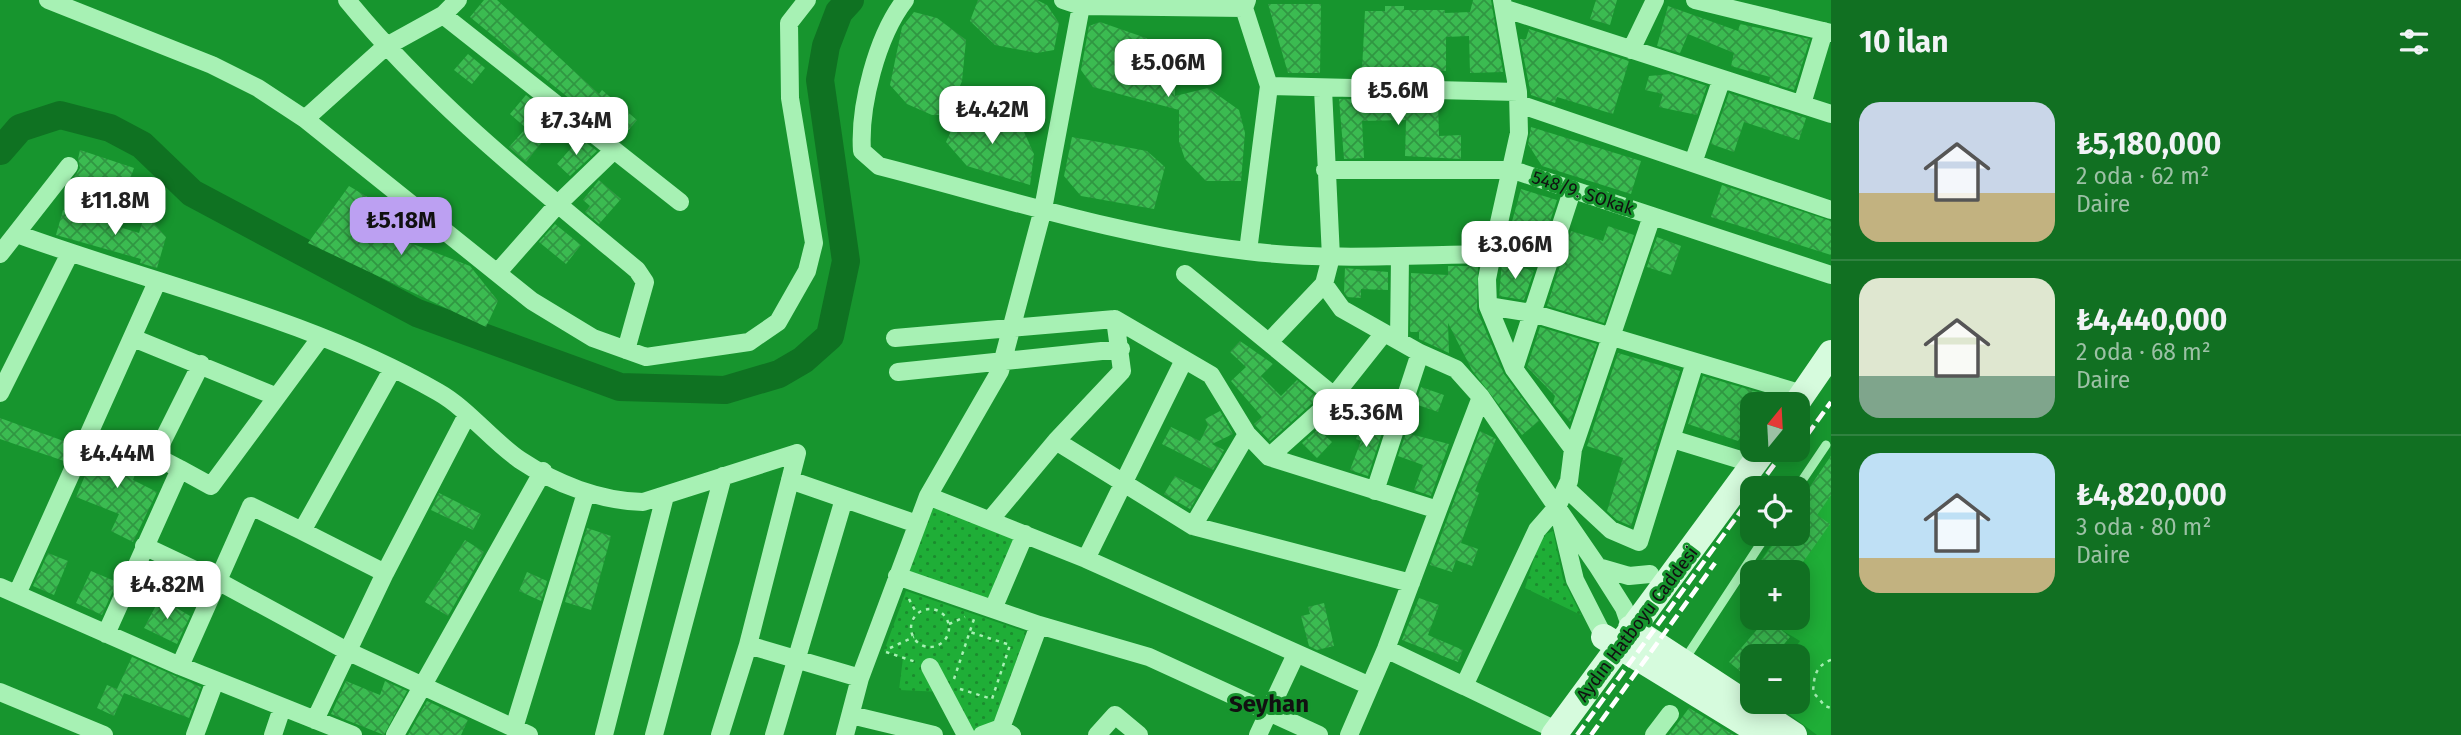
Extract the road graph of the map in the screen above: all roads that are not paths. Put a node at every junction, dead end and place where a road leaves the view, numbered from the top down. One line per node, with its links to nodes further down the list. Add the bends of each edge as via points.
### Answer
1 (48, 0): 22 (street, via 212,65)
2 (347, 0): 14 (street)
3 (458, 0): 12 (street)
4 (807, 0): 56 (street, via 789,23 790,98 814,243 807,271 778,322 749,342 646,356)
5 (905, 0): 31 (street, via 884,31 860,127 862,151 879,166)
6 (1063, 0): 11 (street)
7 (1655, 0): 15 (street)
8 (1695, 0): 13 (street)
9 (1245, 4): 11 (street); 17 (street)
10 (1504, 4): 15 (street); 19 (street)
11 (1081, 6): 31 (street)
12 (443, 15): 14 (street); 23 (street)
13 (1828, 32): 20 (street)
14 (385, 47): 22 (street); 30 (street, via 489,148)
15 (1631, 50): 16 (street)
16 (1721, 81): 20 (street); 24 (street)
17 (1269, 86): 18 (street); 35 (street)
18 (1323, 89): 19 (street); 26 (street)
19 (1518, 98): 24 (street); 27 (street, via 1520,133)
20 (1802, 104): 21 (street)
21 (1831, 114)
22 (305, 118): 41 (street)
23 (612, 152): 29 (street); 30 (street)
24 (1693, 163): 32 (street)
25 (69, 166): 34 (street)
26 (1325, 170): 27 (street, 548/9. SOkak); 40 (street)
27 (1513, 170): 28 (street, 548/9. SOkak); 38 (street, via 1504,191)
28 (1572, 191): 33 (street, 548/9. SOkak); 47 (street)
29 (680, 202)
30 (558, 204): 41 (street); 56 (street, via 637,270 645,282)
31 (1043, 209): 35 (street, via 1183,242); 49 (street)
32 (1831, 210)
33 (1653, 216): 43 (street, 548/9. SOkak); 50 (street)
34 (17, 234): 36 (street); 37 (street)
35 (1248, 251): 40 (street)
36 (70, 253): 44 (street); 69 (street)
37 (0, 254)
38 (1492, 254): 39 (street); 46 (street)
39 (1401, 256): 40 (street); 52 (street)
40 (1331, 257): 45 (street)
41 (497, 273): 56 (street, via 593,338)
42 (1185, 274): 55 (street)
43 (1831, 275)
44 (157, 282): 51 (street); 53 (street)
45 (1324, 284): 52 (street, via 1342,309); 55 (street)
46 (1488, 306): 47 (street); 64 (street)
47 (1532, 313): 50 (street); 64 (street)
48 (1115, 319): 49 (street); 57 (street); 60 (street)
49 (1010, 326): 54 (street); 62 (street)
50 (1612, 336): 61 (street); 78 (street)
51 (321, 337): 65 (street); 70 (street)
52 (1391, 337): 58 (street); 71 (street)
53 (133, 338): 63 (street); 111 (street)
54 (895, 338)
55 (1269, 342): 71 (street)
56 (626, 349)
57 (1121, 349): 62 (street); 76 (street, via 1122,371)
58 (1420, 353): 72 (street, via 1456,369); 89 (street)
59 (1831, 353): 68 (main road)
60 (1184, 360): 74 (street, via 1211,375); 87 (street)
61 (1695, 362): 67 (street); 75 (street)
62 (1002, 363): 66 (street); 92 (street)
63 (201, 364): 70 (street); 82 (street, via 155,456)
64 (1514, 369): 78 (street)
65 (392, 370): 73 (street, via 440,393); 100 (street)
66 (898, 372)
67 (1779, 392)
68 (1804, 392)
69 (0, 393)
70 (275, 396): 82 (street, via 211,486)
71 (1334, 396): 80 (street)
72 (1481, 397): 94 (street); 95 (street)
73 (467, 415): 83 (street, via 520,460); 106 (street)
74 (1247, 434): 80 (street); 99 (street)
75 (1672, 439): 79 (street); 88 (street, via 1639,542 1611,530)
76 (1056, 441): 87 (street); 97 (street)
77 (1826, 445): 85 (lane)
78 (1573, 449): 88 (street)
79 (1740, 453)
80 (1269, 457): 89 (street)
81 (1756, 462): 96 (main road, Aydın Hatboyu Caddesi)
82 (180, 469): 102 (street)
83 (543, 471): 90 (street); 128 (street)
84 (723, 476): 86 (street, via 797,453); 91 (street); 145 (street)
85 (1805, 476)
86 (790, 480): 93 (street); 116 (street)
87 (1122, 484): 99 (street); 104 (street)
88 (1566, 488): 94 (street)
89 (1375, 491): 95 (street)
90 (586, 493): 91 (street, via 619,502); 137 (street)
91 (665, 496): 144 (street)
92 (928, 496): 97 (street); 98 (street)
93 (844, 499): 98 (street); 120 (street)
94 (1557, 507): 105 (street); 114 (street, via 1575,580); 127 (street, via 1538,530)
95 (1438, 510): 109 (street)
96 (1717, 517): 107 (main road, Aydın Hatboyu Caddesi); 114 (main road, Aydın Hatboyu Caddesi)
97 (990, 520): 101 (street)
98 (917, 524): 110 (street)
99 (1193, 526): 109 (street)
100 (302, 531): 106 (street); 108 (street, via 251,506)
101 (1025, 534): 104 (street); 112 (street)
102 (144, 546): 108 (street); 115 (street)
103 (1759, 546): 121 (lane)
104 (1086, 559): 119 (street)
105 (1598, 567): 107 (street, via 1629,576); 114 (street)
106 (385, 573): 118 (street)
107 (1650, 574): 114 (main road, Aydın Hatboyu Caddesi)
108 (216, 580): 118 (street); 122 (street)
109 (1411, 583): 117 (street)
110 (901, 584): 112 (street); 124 (street)
111 (8, 591): 115 (street)
112 (993, 610): 113 (street)
113 (1039, 625): 131 (street, via 1149,657); 136 (street)
114 (1619, 629): 121 (main road); 138 (main road, Aydın Hatboyu Caddesi); 158 (main road)
115 (106, 634): 122 (street)
116 (748, 645): 120 (street); 146 (street)
117 (1386, 649): 126 (street); 127 (street)
118 (347, 651): 128 (street); 134 (street)
119 (1296, 654): 126 (street); 131 (street)
120 (795, 659): 124 (street); 147 (street)
121 (1684, 661): 159 (main road)
122 (180, 666): 125 (street)
123 (930, 667): 150 (street)
124 (860, 678): 133 (street)
125 (215, 681): 130 (street); 140 (street)
126 (1370, 686): 156 (street)
127 (1464, 686): 138 (street)
128 (423, 687): 137 (street); 143 (street)
129 (0, 692): 135 (street)
130 (282, 708): 134 (street); 141 (street)
131 (1268, 711): 154 (street); 155 (street)
132 (1670, 714): 157 (street)
133 (851, 715): 148 (street); 149 (street)
134 (315, 720): 142 (street)
135 (70, 729): 139 (street)
136 (1007, 731): 151 (street)
137 (521, 732)
138 (1556, 733)
139 (104, 735)
140 (195, 735)
141 (273, 735)
142 (353, 735)
143 (395, 735)
144 (604, 735)
145 (654, 735)
146 (720, 735)
147 (774, 735)
148 (845, 735)
149 (934, 735)
150 (966, 735)
151 (982, 735)
152 (1097, 735): 153 (street, via 1115,715)
153 (1139, 735)
154 (1258, 735)
155 (1319, 735)
156 (1349, 735)
157 (1654, 735)
158 (1764, 735)
159 (1794, 735)

